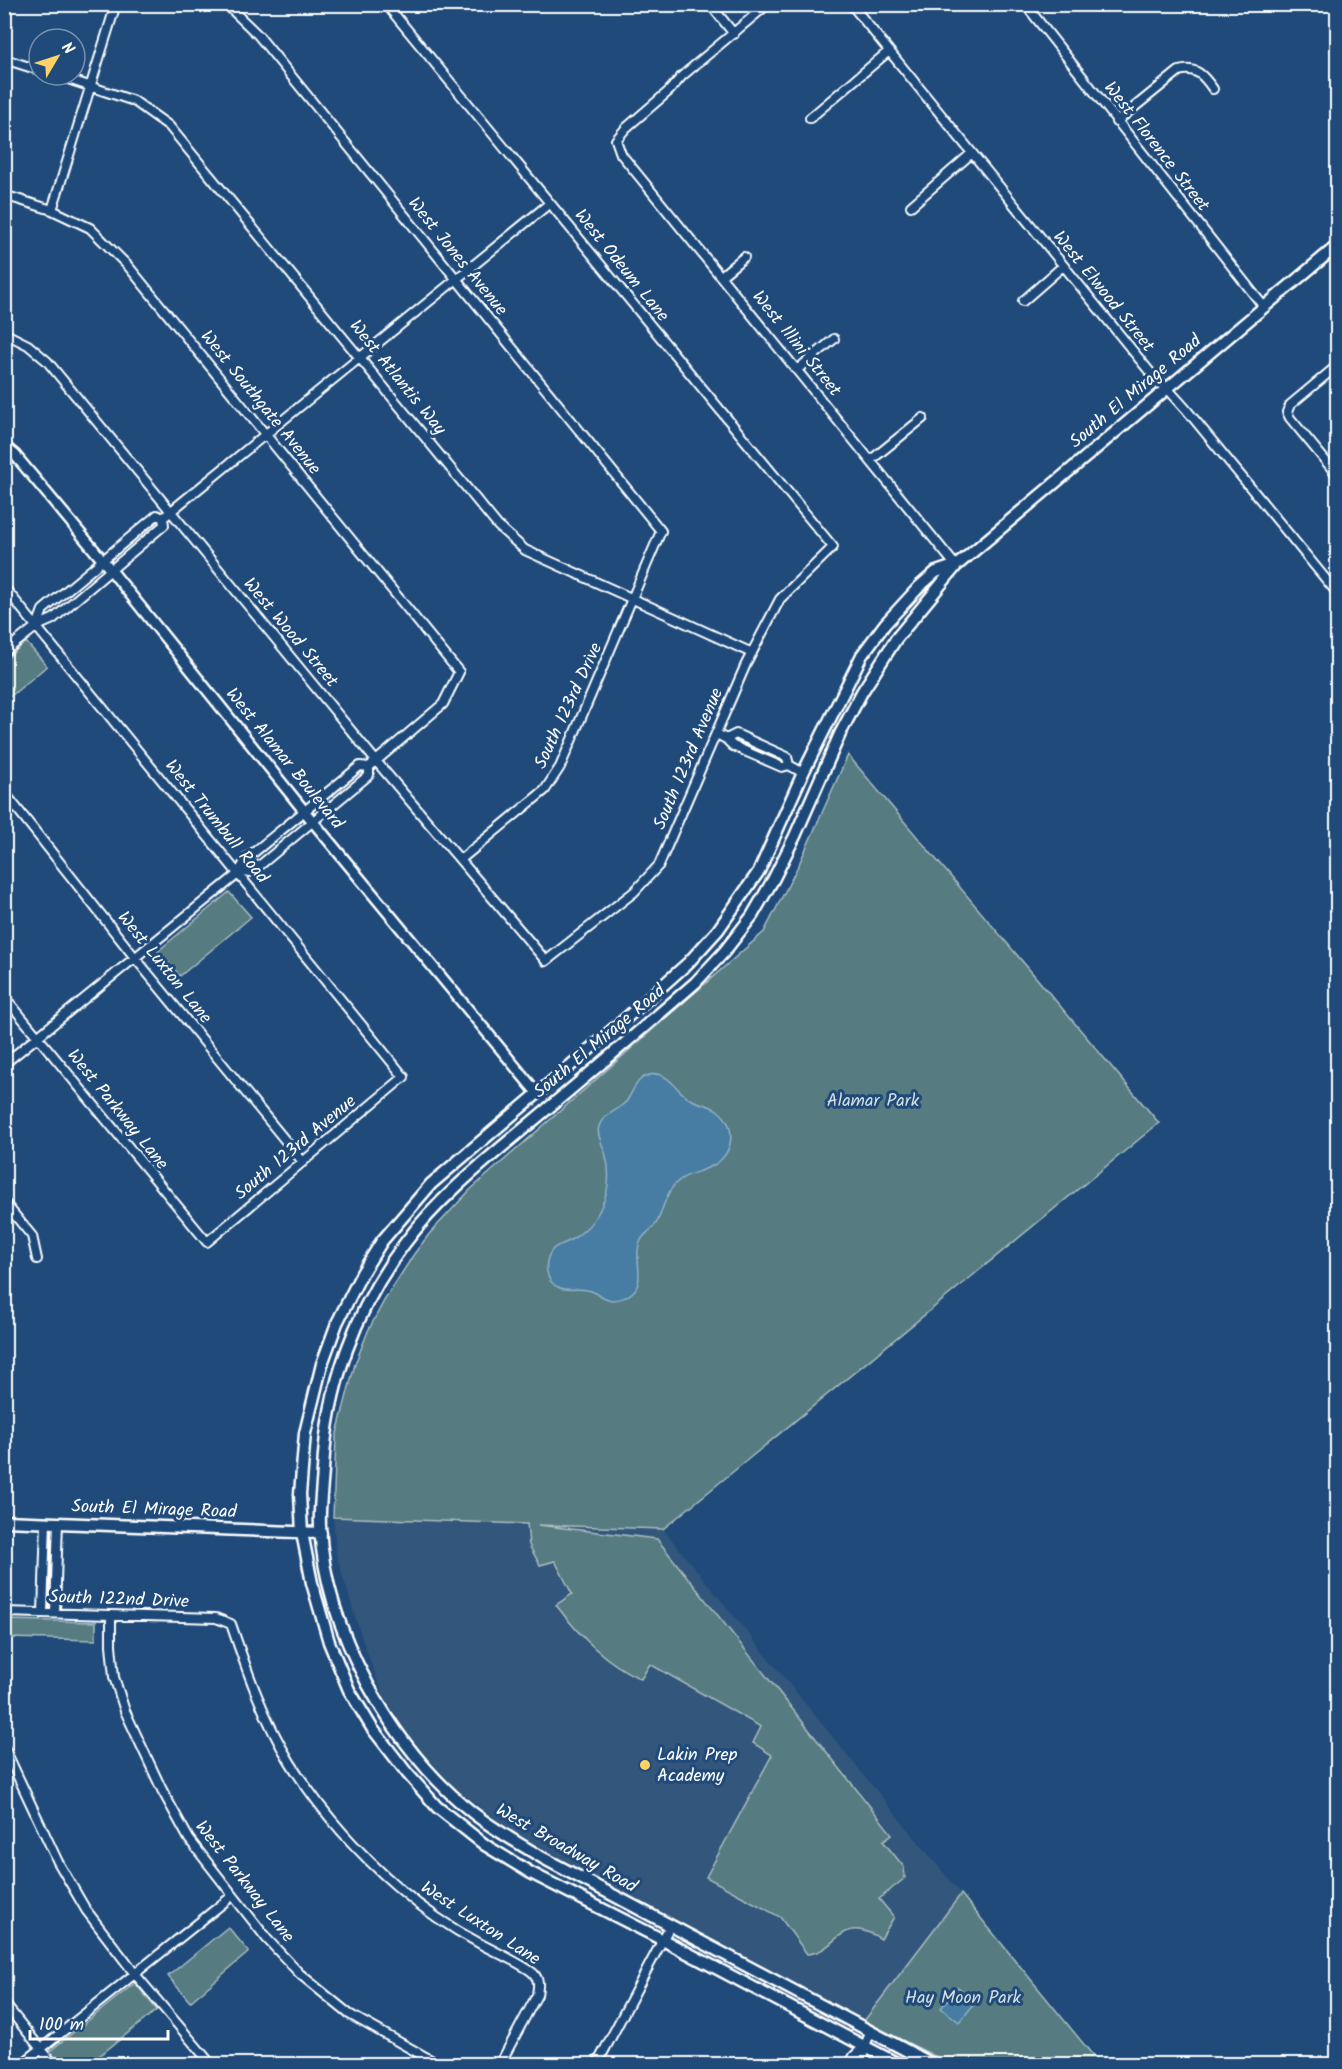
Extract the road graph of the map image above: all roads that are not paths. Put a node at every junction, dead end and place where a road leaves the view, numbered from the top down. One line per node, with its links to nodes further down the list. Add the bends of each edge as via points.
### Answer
1 (116, 4): 13 (street)
2 (226, 4): 26 (street, West Jones Avenue, via 258,34)
3 (386, 4): 19 (street, West Odeum Lane)
4 (710, 4): 8 (street)
5 (768, 4): 8 (street)
6 (851, 4): 9 (street, West Elwood Street)
7 (1025, 4): 16 (street, West Florence Street)
8 (734, 34): 25 (street, West Illini Street, via 682,76 616,140 621,154)
9 (889, 51): 15 (street); 17 (street, West Elwood Street)
10 (4, 59): 11 (street)
11 (27, 66)
12 (87, 84): 13 (street, West Atlantis Way)
13 (92, 86): 21 (street); 31 (street, West Atlantis Way, via 134,101 169,126)
14 (1213, 89): 16 (street, via 1202,74 1179,71)
15 (810, 118)
16 (1116, 122): 28 (street, West Florence Street)
17 (972, 153): 20 (street); 24 (street, West Elwood Street)
18 (4, 195): 21 (street, West Southgate Avenue)
19 (550, 203): 26 (street); 43 (street, West Odeum Lane)
20 (911, 206)
21 (52, 210): 36 (street, West Southgate Avenue, via 90,228 129,267)
22 (1338, 245): 28 (main road, South El Mirage Road)
23 (744, 257): 25 (street)
24 (1063, 266): 27 (street); 34 (street, West Elwood Street)
25 (722, 276): 33 (street, West Illini Street)
26 (456, 280): 31 (street); 42 (street, West Jones Avenue)
27 (1023, 301)
28 (1264, 307): 34 (main road, South El Mirage Road)
29 (4, 333): 40 (street, West Wood Street, via 28,345 47,361)
30 (834, 339): 33 (street)
31 (361, 357): 36 (street); 49 (street, West Atlantis Way, via 513,541 525,550)
32 (1338, 365): 39 (street, via 1290,405 1287,412)
33 (798, 369): 38 (street, West Illini Street)
34 (1167, 388): 45 (main road, South El Mirage Road); 48 (street, West Elwood Street)
35 (923, 418): 38 (street)
36 (266, 434): 40 (street); 54 (street, West Southgate Avenue, via 459,672 443,704)
37 (4, 446): 44 (street, West Alamar Boulevard)
38 (871, 460): 45 (street, West Illini Street)
39 (1338, 477)
40 (170, 512): 41 (street); 54 (street, West Wood Street)
41 (163, 518): 44 (street, via 157,516); 46 (street, via 164,525)
42 (662, 531): 49 (street, South 123rd Drive)
43 (832, 547): 52 (street, South 123rd Avenue, via 780,598)
44 (102, 560): 46 (street, West Alamar Boulevard); 50 (street, via 43,610)
45 (956, 566): 56 (main road, South El Mirage Road, via 936,572 920,586 862,655); 77 (main road, South El Mirage Road, via 896,639 862,692 774,878 752,916 724,952 695,983 430,1213 376,1287 353,1331 331,1404 324,1440)
46 (110, 569): 50 (street, via 53,619); 58 (street, West Alamar Boulevard)
47 (4, 587): 50 (street, West Trumbull Road)
48 (1338, 594)
49 (634, 598): 52 (street, West Atlantis Way); 60 (street, South 123rd Drive, via 560,768 545,790)
50 (37, 626): 51 (street); 61 (street, West Trumbull Road)
51 (4, 652)
52 (752, 653): 53 (street, South 123rd Avenue)
53 (717, 734): 56 (street, via 726,738 736,734 787,757 789,765); 63 (street, South 123rd Avenue, via 659,865 634,892)
54 (376, 761): 55 (street); 60 (street, West Wood Street)
55 (369, 767): 58 (street, via 360,765); 59 (street, via 369,775)
56 (803, 773): 68 (main road, South El Mirage Road, via 759,871 718,930 680,970)
57 (4, 792): 62 (street, West Luxton Lane)
58 (305, 812): 59 (street, West Alamar Boulevard); 61 (street, via 247,858)
59 (313, 822): 61 (street, via 253,871); 68 (street, West Alamar Boulevard)
60 (460, 860): 63 (street, West Wood Street)
61 (238, 874): 62 (street); 67 (street, West Trumbull Road)
62 (136, 959): 65 (street); 69 (street, West Luxton Lane)
63 (546, 961)
64 (4, 996): 65 (street, West Parkway Lane)
65 (38, 1036): 66 (street); 71 (street, West Parkway Lane)
66 (4, 1064)
67 (404, 1077): 69 (street, South 123rd Avenue)
68 (537, 1093): 76 (main road, South El Mirage Road, via 430,1184 382,1241 362,1273 322,1364 305,1433 300,1494)
69 (303, 1162): 71 (street, South 123rd Avenue)
70 (4, 1202): 72 (street, via 32,1236)
71 (207, 1242)
72 (37, 1258)
73 (4, 1521): 74 (main road, South El Mirage Road)
74 (46, 1522): 75 (main road, South El Mirage Road); 79 (street)
75 (58, 1522): 76 (main road, South El Mirage Road); 80 (street)
76 (302, 1533): 77 (main road, South El Mirage Road); 86 (main road, West Broadway Road, via 329,1642 350,1690 372,1728 437,1807 531,1873)
77 (321, 1533): 85 (main road, West Broadway Road, via 329,1589 346,1641 398,1732 440,1783 510,1839)
78 (4, 1612): 79 (street, South 122nd Drive)
79 (43, 1613): 80 (street, South 122nd Drive)
80 (55, 1613): 81 (street, South 122nd Drive)
81 (111, 1615): 82 (street, South 122nd Drive, via 216,1618); 84 (street, West Parkway Lane, via 114,1677 125,1710 189,1839)
82 (231, 1624): 96 (street, West Luxton Lane, via 260,1705 290,1762 358,1850 400,1890 441,1920 534,1973 539,1983 537,1995)
83 (4, 1747): 87 (street, via 58,1862 86,1910)
84 (232, 1896): 87 (street); 95 (street, West Parkway Lane, via 267,1939 349,2014)
85 (670, 1926): 86 (street); 89 (main road, West Broadway Road)
86 (663, 1940): 90 (main road, West Broadway Road); 97 (street)
87 (135, 1974): 91 (street); 94 (street)
88 (4, 2003): 91 (street)
89 (870, 2033): 90 (street); 101 (main road, West Broadway Road)
90 (865, 2046): 98 (street); 99 (street); 100 (main road, West Broadway Road)
91 (40, 2049): 92 (street); 93 (street)
92 (22, 2064)
93 (53, 2064)
94 (211, 2064)
95 (438, 2064)
96 (500, 2064)
97 (597, 2064)
98 (850, 2064)
99 (862, 2064)
100 (898, 2064)
101 (932, 2064)

